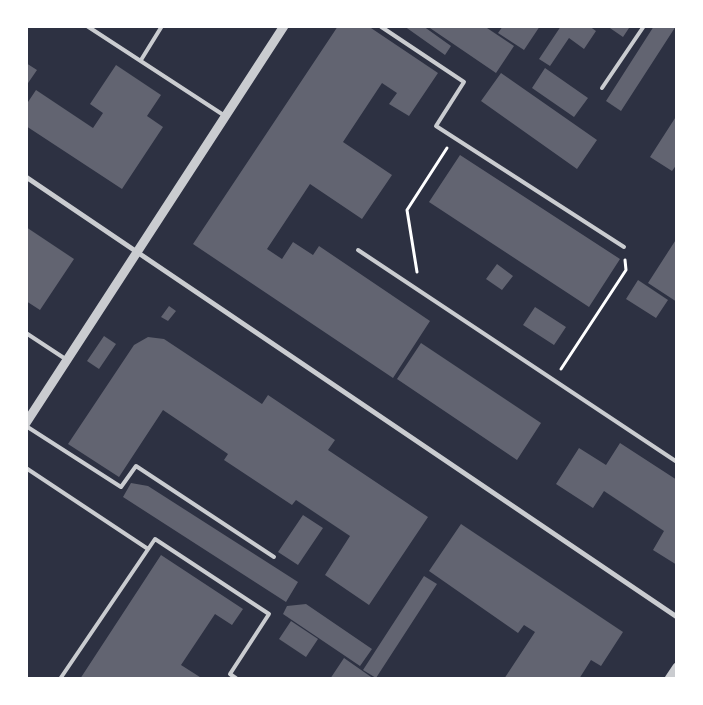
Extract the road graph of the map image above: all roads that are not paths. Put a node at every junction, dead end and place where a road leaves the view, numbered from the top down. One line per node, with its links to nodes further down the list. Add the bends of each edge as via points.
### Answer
1 (87, 26): 6 (lane)
2 (162, 26): 6 (lane)
3 (284, 26): 8 (street)
4 (380, 26): 10 (lane, via 464,82 436,126)
5 (644, 26): 7 (lane)
6 (141, 60): 8 (lane)
7 (602, 88)
8 (225, 116): 12 (street)
9 (26, 177): 12 (street)
10 (624, 247)
11 (358, 250): 17 (lane)
12 (138, 252): 14 (street); 21 (street)
13 (26, 333): 14 (lane)
14 (67, 360): 15 (street)
15 (26, 422)
16 (26, 426): 20 (lane, via 121,487 136,466)
17 (677, 462)
18 (26, 468): 19 (lane)
19 (148, 549): 23 (lane); 24 (lane, via 155,539 269,614 230,674)
20 (274, 557)
21 (677, 617)
22 (677, 667): 25 (street)
23 (60, 679)
24 (237, 679)
25 (669, 679)

